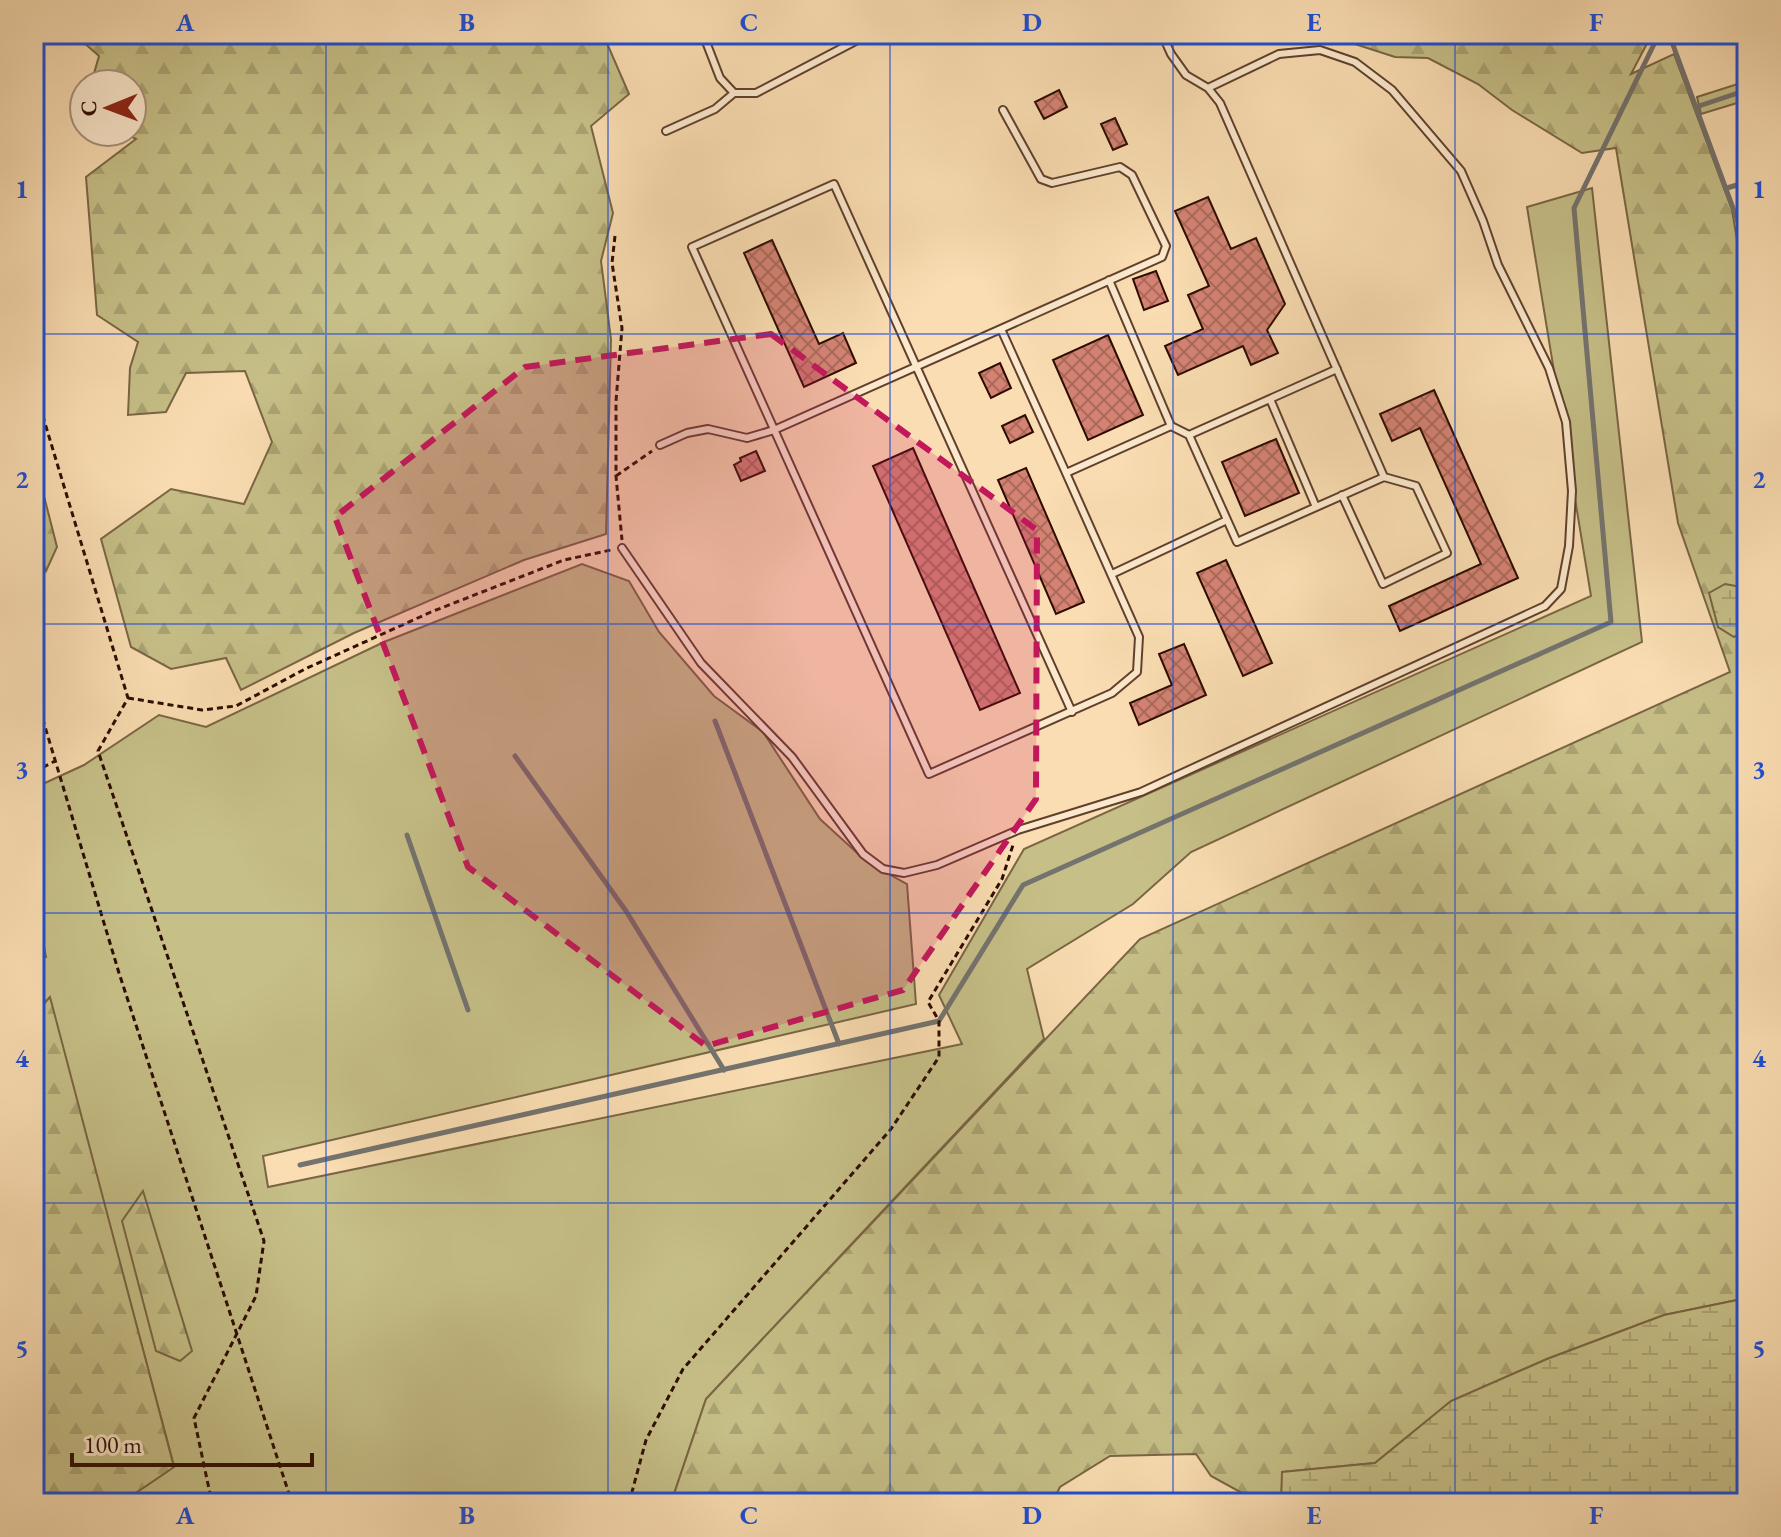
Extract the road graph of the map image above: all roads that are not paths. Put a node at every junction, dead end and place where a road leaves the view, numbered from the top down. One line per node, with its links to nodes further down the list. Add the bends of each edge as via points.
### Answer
1 (703, 34): 5 (lane, via 720,78)
2 (869, 34): 5 (lane, via 756,93)
3 (1162, 34): 4 (lane, via 1186,75)
4 (1208, 88): 11 (lane, via 1220,103); 22 (lane, via 1279,54 1320,50 1355,62 1392,90 1461,171 1498,265 1549,368 1566,422 1572,491 1569,546 1561,589 1545,606 1141,792 904,873 883,869 863,854 792,757 701,663)
5 (734, 93): 7 (lane, via 715,109)
6 (1003, 110): 8 (lane, via 1041,179 1052,183 1120,167 1132,175 1166,246 1162,257)
7 (666, 131)
8 (1109, 280): 9 (lane); 13 (lane)
9 (1001, 329): 10 (lane); 17 (lane)
10 (917, 367): 14 (lane); 14 (lane, via 834,184 692,247); 24 (lane)
11 (1337, 369): 12 (lane); 18 (lane)
12 (1270, 399): 15 (lane); 20 (lane)
13 (1171, 426): 15 (lane); 17 (lane)
14 (774, 430): 16 (lane, via 747,438 708,429); 24 (lane, via 929,774)
15 (1189, 435): 21 (lane)
16 (660, 445)
17 (1066, 473): 23 (lane)
18 (1384, 477): 19 (lane); 19 (lane, via 1416,486 1447,553 1383,584)
19 (1342, 495): 20 (lane)
20 (1316, 507): 21 (lane, via 1237,542)
21 (1227, 520): 23 (lane)
22 (622, 548)
23 (1112, 574): 24 (lane, via 1139,637 1137,672 1112,693)
24 (1072, 712)

